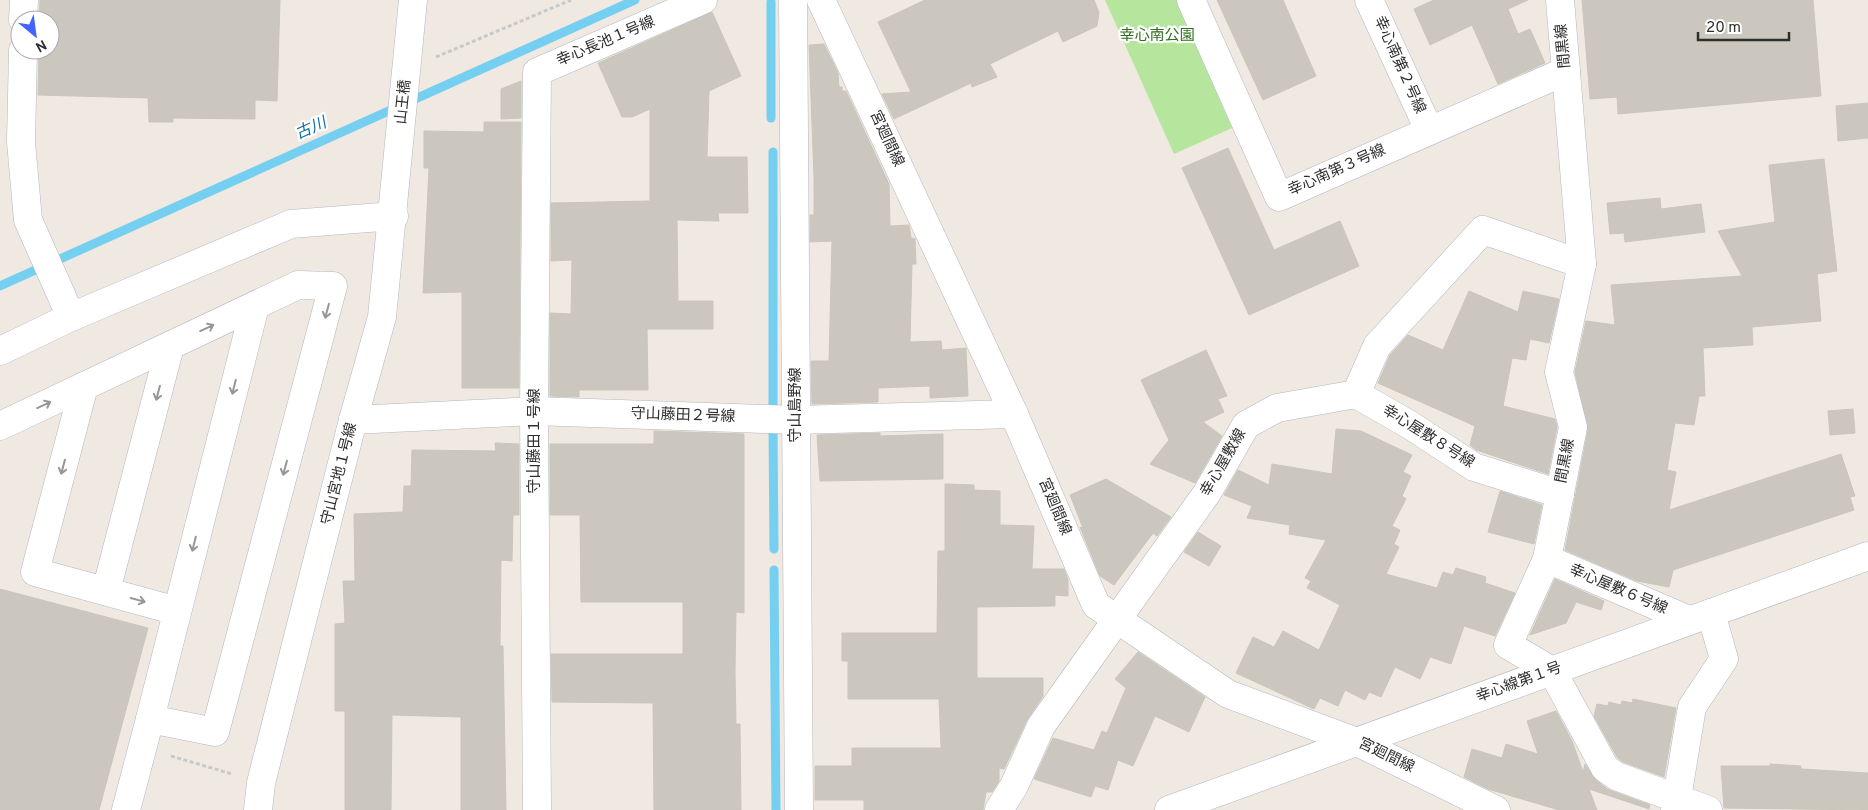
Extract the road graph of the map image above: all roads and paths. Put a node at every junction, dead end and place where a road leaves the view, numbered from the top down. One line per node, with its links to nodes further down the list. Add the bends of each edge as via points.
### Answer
1 (413, 0): 10 (street)
2 (571, 0): 10 (path)
3 (703, 0): 12 (street, 幸心長池１号線)
4 (793, 0): 26 (street, 守山島野線)
5 (822, 0): 24 (street, 宮廻間線)
6 (1191, 0): 13 (street, 幸心南第３号線, via 1279,197)
7 (1370, 0): 13 (street, 幸心南第２号線)
8 (1560, 0): 11 (street, 間黒線)
9 (23, 60): 18 (street, via 21,142 28,220)
10 (407, 69): 14 (street, 山王橋)
11 (1566, 71): 13 (street, 幸心南第３号線); 16 (street, 間黒線)
12 (536, 72): 23 (street, 守山藤田１号線)
13 (1429, 130)
14 (401, 136): 15 (street, 守山宮地１号線)
15 (394, 216): 18 (street, via 291,224); 25 (street, 守山宮地１号線, via 382,317)
16 (1582, 264): 22 (street, via 1483,230 1377,346); 28 (street, 間黒線, via 1559,372 1573,427)
17 (255, 306): 19 (street, one-way to 17); 32 (street, one-way to 32); 36 (street, one-way to 36, via 298,285 334,286 215,732)
18 (66, 307): 20 (street)
19 (170, 346): 21 (street); 31 (street, one-way to 31)
20 (0, 351)
21 (84, 386): 27 (street, one-way to 21); 31 (street, one-way to 31, via 35,572)
22 (1356, 394): 28 (street, 幸心屋敷８号線, via 1410,424 1474,467); 34 (street, 幸心屋敷線, via 1277,408 1246,425 1207,493)
23 (534, 411): 25 (street, 守山藤田２号線); 26 (street, 守山藤田２号線); 43 (street, 守山藤田１号線)
24 (1014, 414): 26 (street, 守山藤田２号線); 34 (street, 宮廻間線, via 1096,605)
25 (353, 420): 39 (street, 守山宮地１号線)
26 (796, 420): 44 (street, 守山島野線)
27 (0, 426)
28 (1560, 494): 30 (street, 間黒線)
29 (1868, 556): 33 (street, 幸心線第１号)
30 (1547, 559): 33 (street, 幸心屋敷６号線); 35 (street, 間黒線, via 1508,645)
31 (106, 591): 32 (street, one-way to 32)
32 (177, 610): 36 (street)
33 (1700, 616): 35 (street, 幸心線第１号); 40 (street, via 1724,659 1692,707)
34 (1118, 618): 37 (street, 宮廻間線, via 1228,694); 45 (street, 幸心屋敷線, via 1041,726 1014,786)
35 (1552, 671): 37 (street, 幸心線第１号); 40 (street, via 1605,768)
36 (150, 719): 38 (street)
37 (1357, 742): 46 (street, 幸心線第１号); 47 (street, 宮廻間線)
38 (142, 748): 39 (path); 41 (street)
39 (262, 783): 42 (street, 守山宮地１号線)
40 (1676, 804): 48 (street)
41 (126, 810)
42 (258, 810)
43 (537, 810)
44 (799, 810)
45 (999, 810)
46 (1170, 810)
47 (1496, 810)
48 (1708, 810)

